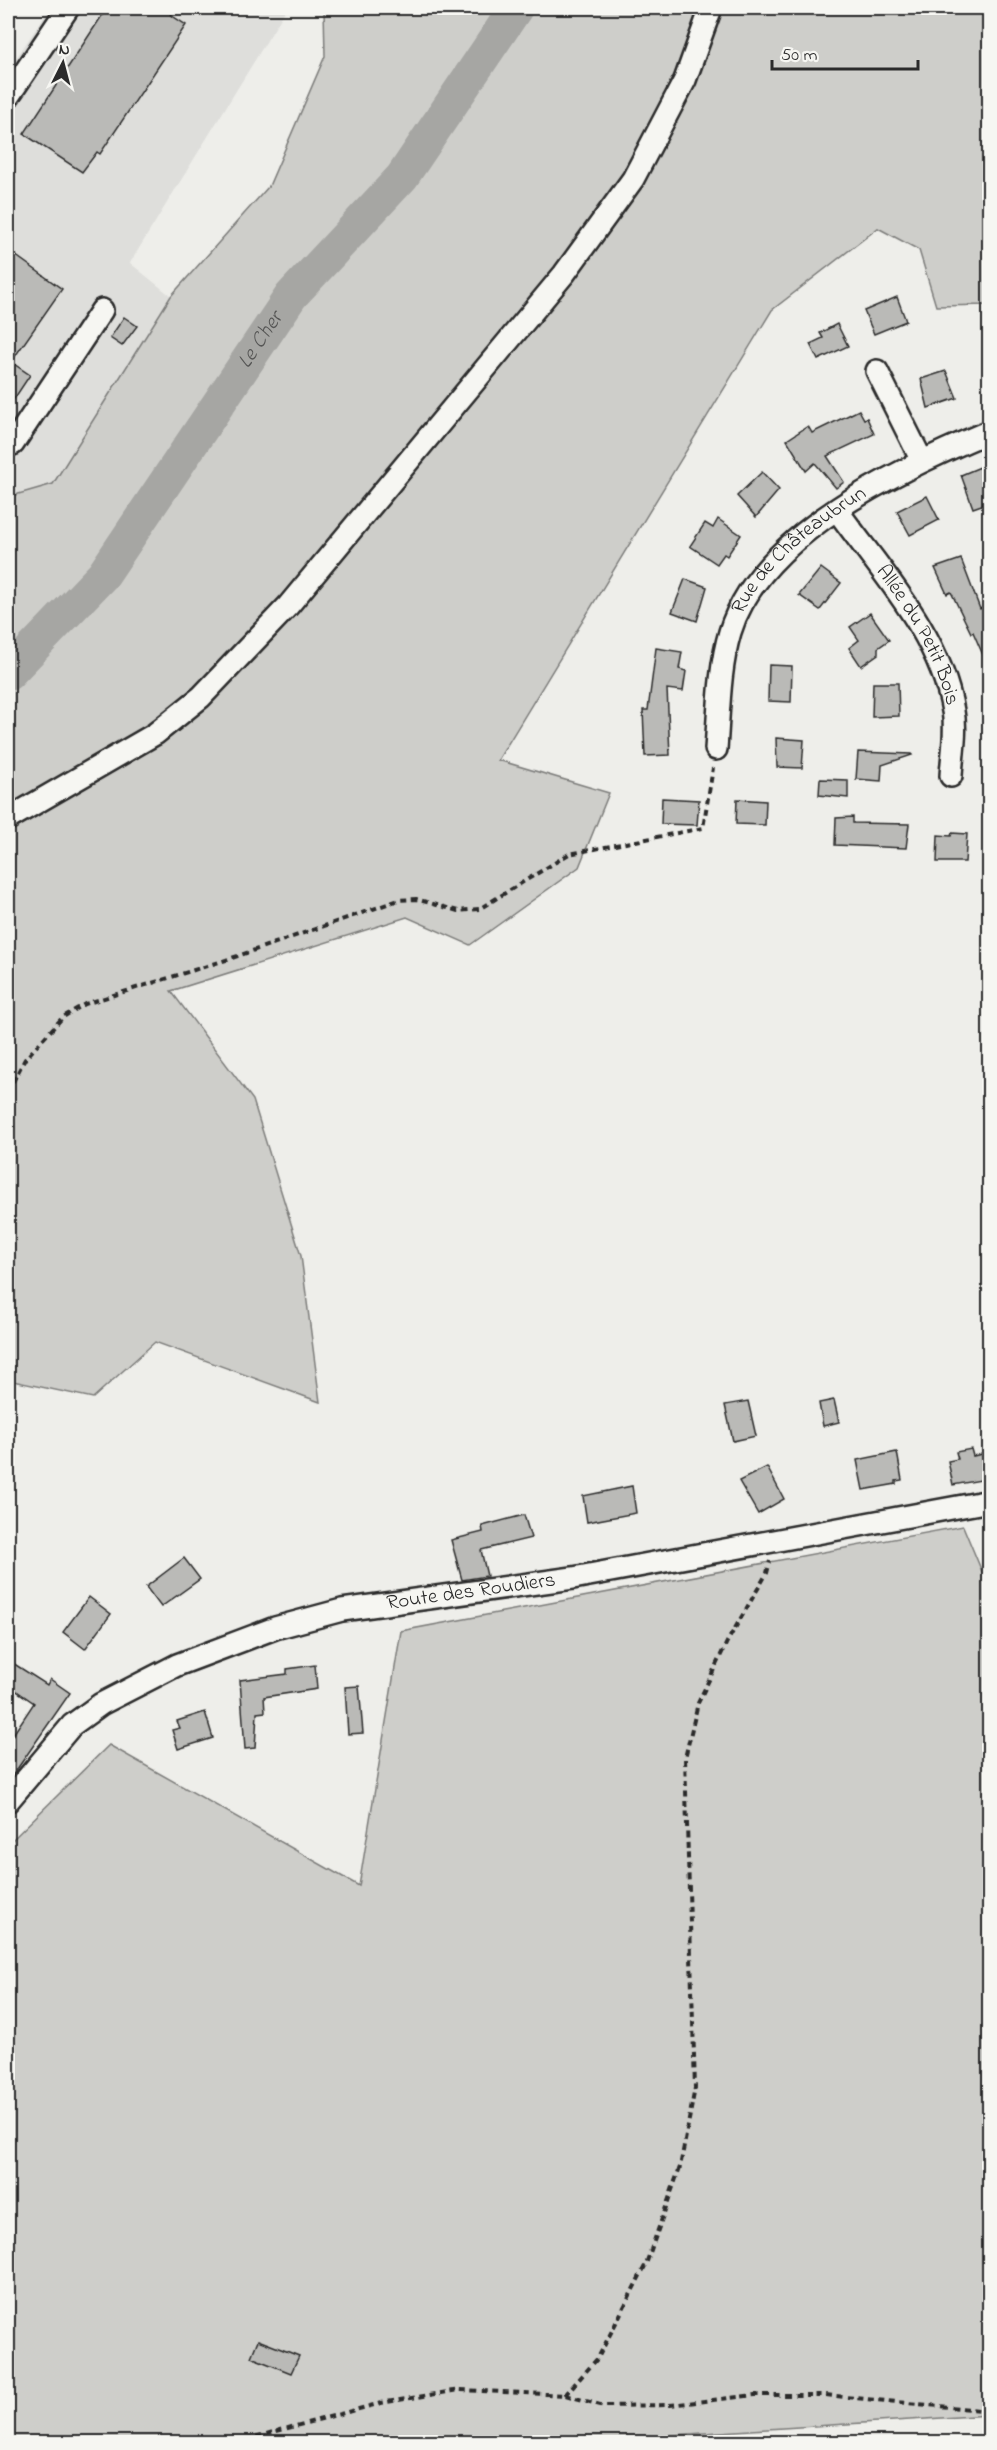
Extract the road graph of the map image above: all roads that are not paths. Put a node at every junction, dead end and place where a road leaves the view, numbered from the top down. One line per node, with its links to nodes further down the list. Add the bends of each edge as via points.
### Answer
1 (68, 8): 3 (street)
2 (711, 8): 12 (street, via 685,80 633,179 564,274 288,606 201,697 154,734)
3 (8, 97)
4 (102, 310): 7 (street, via 13,444)
5 (877, 371): 8 (street)
6 (990, 431): 8 (street, Rue de Châteaubrun)
7 (8, 440)
8 (922, 461): 9 (street, Rue de Châteaubrun, via 873,485)
9 (837, 510): 10 (street, Rue de Châteaubrun, via 792,544 758,579 742,605 730,632 722,671); 11 (street, Allée du Petit Bois, via 932,642 945,674 954,714)
10 (716, 749)
11 (951, 776)
12 (8, 819)
13 (990, 1501): 14 (street, Route des Roudiers, via 573,1578 342,1610 275,1628 177,1665 101,1704 72,1725)
14 (8, 1801)

